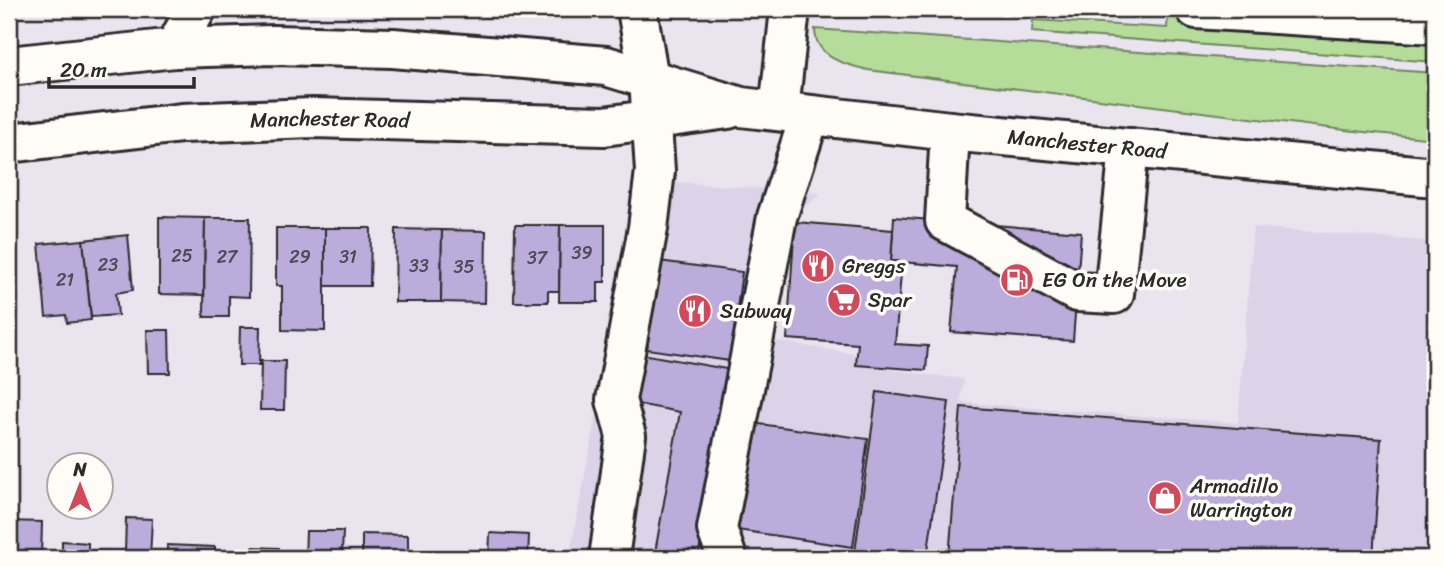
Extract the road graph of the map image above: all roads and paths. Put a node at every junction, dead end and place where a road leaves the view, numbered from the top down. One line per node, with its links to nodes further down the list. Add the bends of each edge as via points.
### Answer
1 (196, 9): 6 (main road)
2 (637, 9): 8 (main road)
3 (790, 9): 10 (main road)
4 (1196, 9): 5 (main road)
5 (1435, 24)
6 (175, 48): 7 (main road, Manchester Road); 8 (main road, Manchester Road, via 393,48 606,66)
7 (9, 66)
8 (649, 79): 9 (main road, Manchester Road); 11 (main road)
9 (741, 107): 10 (main road, Manchester Road); 11 (main road, Manchester Road)
10 (794, 113): 12 (main road, Manchester Road); 17 (main road, via 717,529)
11 (653, 120): 13 (main road, Manchester Road, via 604,126 274,119 182,123); 16 (main road, via 655,171 648,228 616,400 626,436)
12 (950, 131): 14 (main road, Manchester Road); 14 (main road, via 945,221 1076,292 1114,295)
13 (9, 143)
14 (1129, 148): 15 (main road, Manchester Road)
15 (1435, 177)
16 (609, 558)
17 (727, 558)

